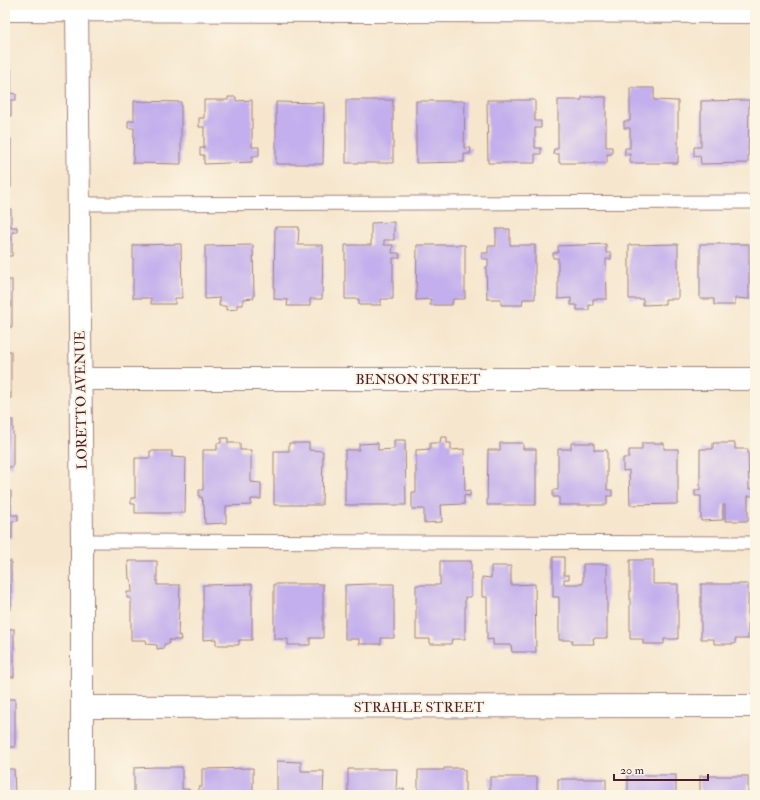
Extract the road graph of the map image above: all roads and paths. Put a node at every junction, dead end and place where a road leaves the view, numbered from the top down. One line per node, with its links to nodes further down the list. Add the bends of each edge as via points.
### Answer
1 (77, 8): 2 (street); 3 (street); 5 (street, LORETTO AVENUE)
2 (5, 10)
3 (755, 12)
4 (755, 202): 5 (lane)
5 (80, 204): 6 (street, LORETTO AVENUE)
6 (81, 379): 7 (street, BENSON STREET); 8 (street, LORETTO AVENUE)
7 (755, 379)
8 (82, 542): 9 (lane); 11 (street, LORETTO AVENUE)
9 (755, 542)
10 (755, 706): 11 (street, STRAHLE STREET)
11 (82, 707): 12 (street, LORETTO AVENUE)
12 (82, 795)

